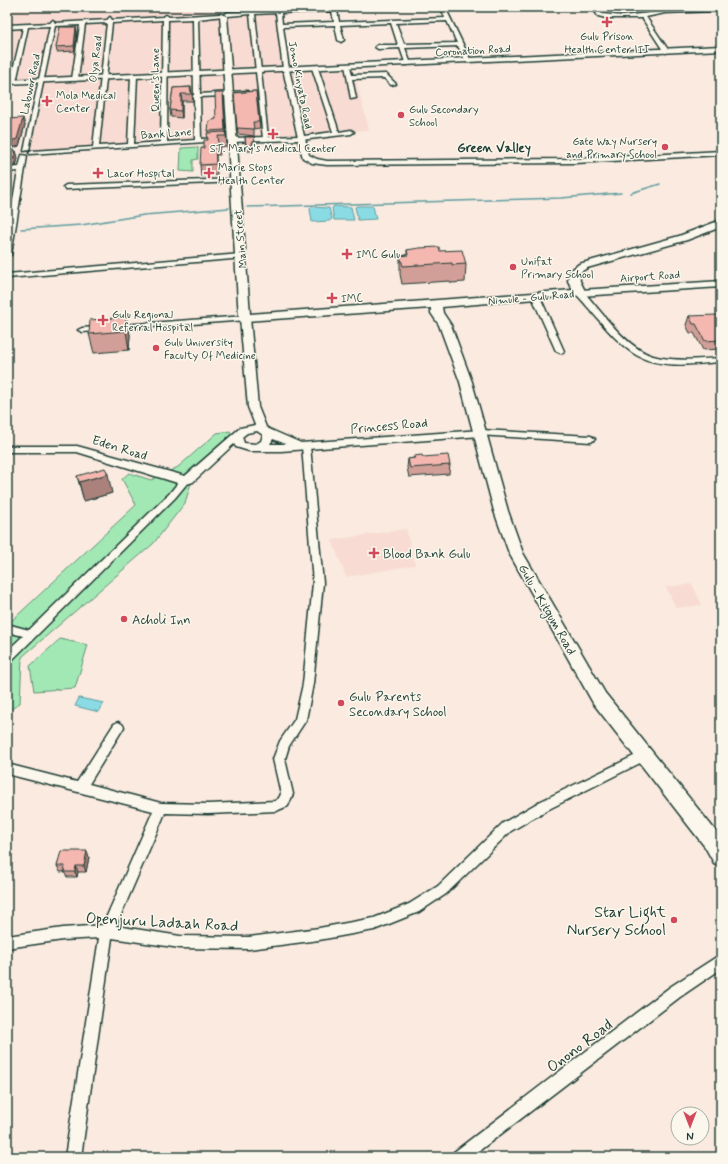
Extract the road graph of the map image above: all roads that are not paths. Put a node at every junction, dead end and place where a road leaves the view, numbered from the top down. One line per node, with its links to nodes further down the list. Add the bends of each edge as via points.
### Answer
1 (375, 7): 5 (street)
2 (443, 7): 14 (street)
3 (594, 7): 11 (street, via 601,16)
4 (316, 8): 5 (street); 8 (street)
5 (334, 9): 19 (street)
6 (666, 9): 7 (street); 11 (street)
7 (715, 10)
8 (278, 12): 10 (street); 22 (street, Jomo Kinyata Road)
9 (222, 13): 10 (street); 12 (street); 13 (street); 35 (main road, Main Street)
10 (252, 13): 34 (street)
11 (643, 16): 28 (street)
12 (195, 17): 13 (street); 36 (street)
13 (166, 18): 15 (street); 37 (street, Queen's Lane)
14 (449, 19): 16 (street); 24 (street)
15 (110, 20): 17 (street); 18 (street); 40 (street, Olya Road)
16 (394, 22): 19 (street); 25 (street)
17 (53, 23): 18 (street); 20 (street); 21 (street); 42 (street, Labwor Road)
18 (83, 23): 41 (street)
19 (338, 24): 22 (street); 23 (street)
20 (7, 26): 21 (street)
21 (26, 26): 43 (street)
22 (280, 26): 33 (street, Jomo Kinyata Road)
23 (341, 40)
24 (461, 44): 25 (street); 29 (street)
25 (402, 46): 26 (street); 30 (street)
26 (378, 47)
27 (721, 48): 28 (main road, Coronation Road)
28 (666, 51): 29 (main road, Coronation Road)
29 (468, 61): 30 (main road, Coronation Road)
30 (408, 64): 31 (main road, Coronation Road)
31 (347, 66): 32 (main road, Coronation Road); 39 (street)
32 (315, 68): 33 (main road, Coronation Road); 50 (street)
33 (286, 69): 34 (main road, Coronation Road); 52 (street, Jomo Kinyata Road)
34 (259, 70): 35 (main road, Coronation Road); 45 (street)
35 (226, 72): 36 (main road, Coronation Road); 46 (main road, Main Street)
36 (197, 73): 37 (main road, Coronation Road); 47 (street)
37 (166, 75): 38 (main road, Coronation Road); 55 (street, Queen's Lane)
38 (134, 76): 40 (main road, Coronation Road); 56 (street)
39 (349, 77): 44 (street, via 386,76); 48 (street)
40 (102, 78): 41 (main road, Coronation Road); 57 (street, Olya Road)
41 (75, 79): 42 (main road, Coronation Road)
42 (40, 81): 43 (main road, Coronation Road); 59 (street, Labwor Road)
43 (10, 82)
44 (393, 84)
45 (260, 92): 46 (street); 51 (street)
46 (228, 94): 47 (street); 53 (main road, Main Street)
47 (195, 96): 54 (street)
48 (353, 98)
49 (352, 132): 50 (street)
50 (336, 133): 52 (street)
51 (265, 138): 52 (street, Bank Lane); 53 (street, Bank Lane)
52 (301, 138): 58 (street, via 304,152 308,157 328,163 625,159)
53 (231, 140): 54 (street, Bank Lane); 62 (main road, Main Street)
54 (198, 142): 55 (street, Bank Lane)
55 (164, 144): 56 (street, Bank Lane)
56 (130, 146): 57 (street, Bank Lane)
57 (96, 148): 59 (street, Bank Lane)
58 (721, 152)
59 (28, 153): 60 (street, Labwor Road)
60 (21, 169): 61 (street); 64 (street, Labwor Road)
61 (7, 170)
62 (236, 181): 63 (street); 67 (main road, Main Street)
63 (66, 187)
64 (10, 223): 66 (street, Labwor Road)
65 (721, 223): 70 (main road, Nimule - Gulu Road, via 683,238 583,266 574,272 573,277)
66 (7, 255)
67 (241, 256): 68 (street); 73 (main road, Main Street)
68 (7, 276)
69 (721, 284): 70 (street, Airport Road)
70 (580, 293): 71 (main road, Nimule - Gulu Road); 76 (street, via 642,355 661,360)
71 (536, 297): 72 (main road, Nimule - Gulu Road, via 456,303); 75 (street)
72 (441, 312): 73 (main road, via 423,305); 79 (main road, Gulu - Kitgum Road)
73 (245, 318): 74 (street); 77 (street, Main Street)
74 (82, 330)
75 (560, 351)
76 (721, 360)
77 (253, 406): 78 (street, Main Street); 80 (street)
78 (264, 430): 80 (street, via 253,428); 82 (street); 83 (street, via 268,435 266,443)
79 (481, 433): 81 (street); 82 (street, Princess Road); 91 (main road, Gulu - Kitgum Road, via 501,511 516,553 599,698)
80 (238, 435): 83 (street, via 240,445); 85 (street)
81 (590, 439)
82 (303, 446): 83 (street, Princess Road); 94 (street, via 318,583 308,684 300,720 284,744 279,759 287,794 284,802 276,806)
83 (254, 448): 85 (street, Princess Road)
84 (7, 449): 86 (street, Eden Road, via 77,449)
85 (215, 457): 86 (street, via 189,479)
86 (184, 480): 88 (street, via 172,496)
87 (7, 628): 88 (street)
88 (31, 634): 89 (street)
89 (7, 658)
90 (118, 727): 93 (street)
91 (646, 755): 95 (main road, Gulu - Kitgum Road); 97 (street, Openjuru Ladaah Road, via 543,806 507,827 442,890 414,908 374,924 249,943 180,942)
92 (7, 769): 93 (street)
93 (80, 788): 94 (street)
94 (161, 808): 97 (street)
95 (716, 842): 96 (main road, Gulu - Kitgum Road)
96 (721, 857)
97 (108, 931): 98 (street, Openjuru Ladaah Road); 100 (street)
98 (7, 942)
99 (721, 961): 101 (street, Onono Road, via 675,992)
100 (73, 1157)
101 (459, 1157)

